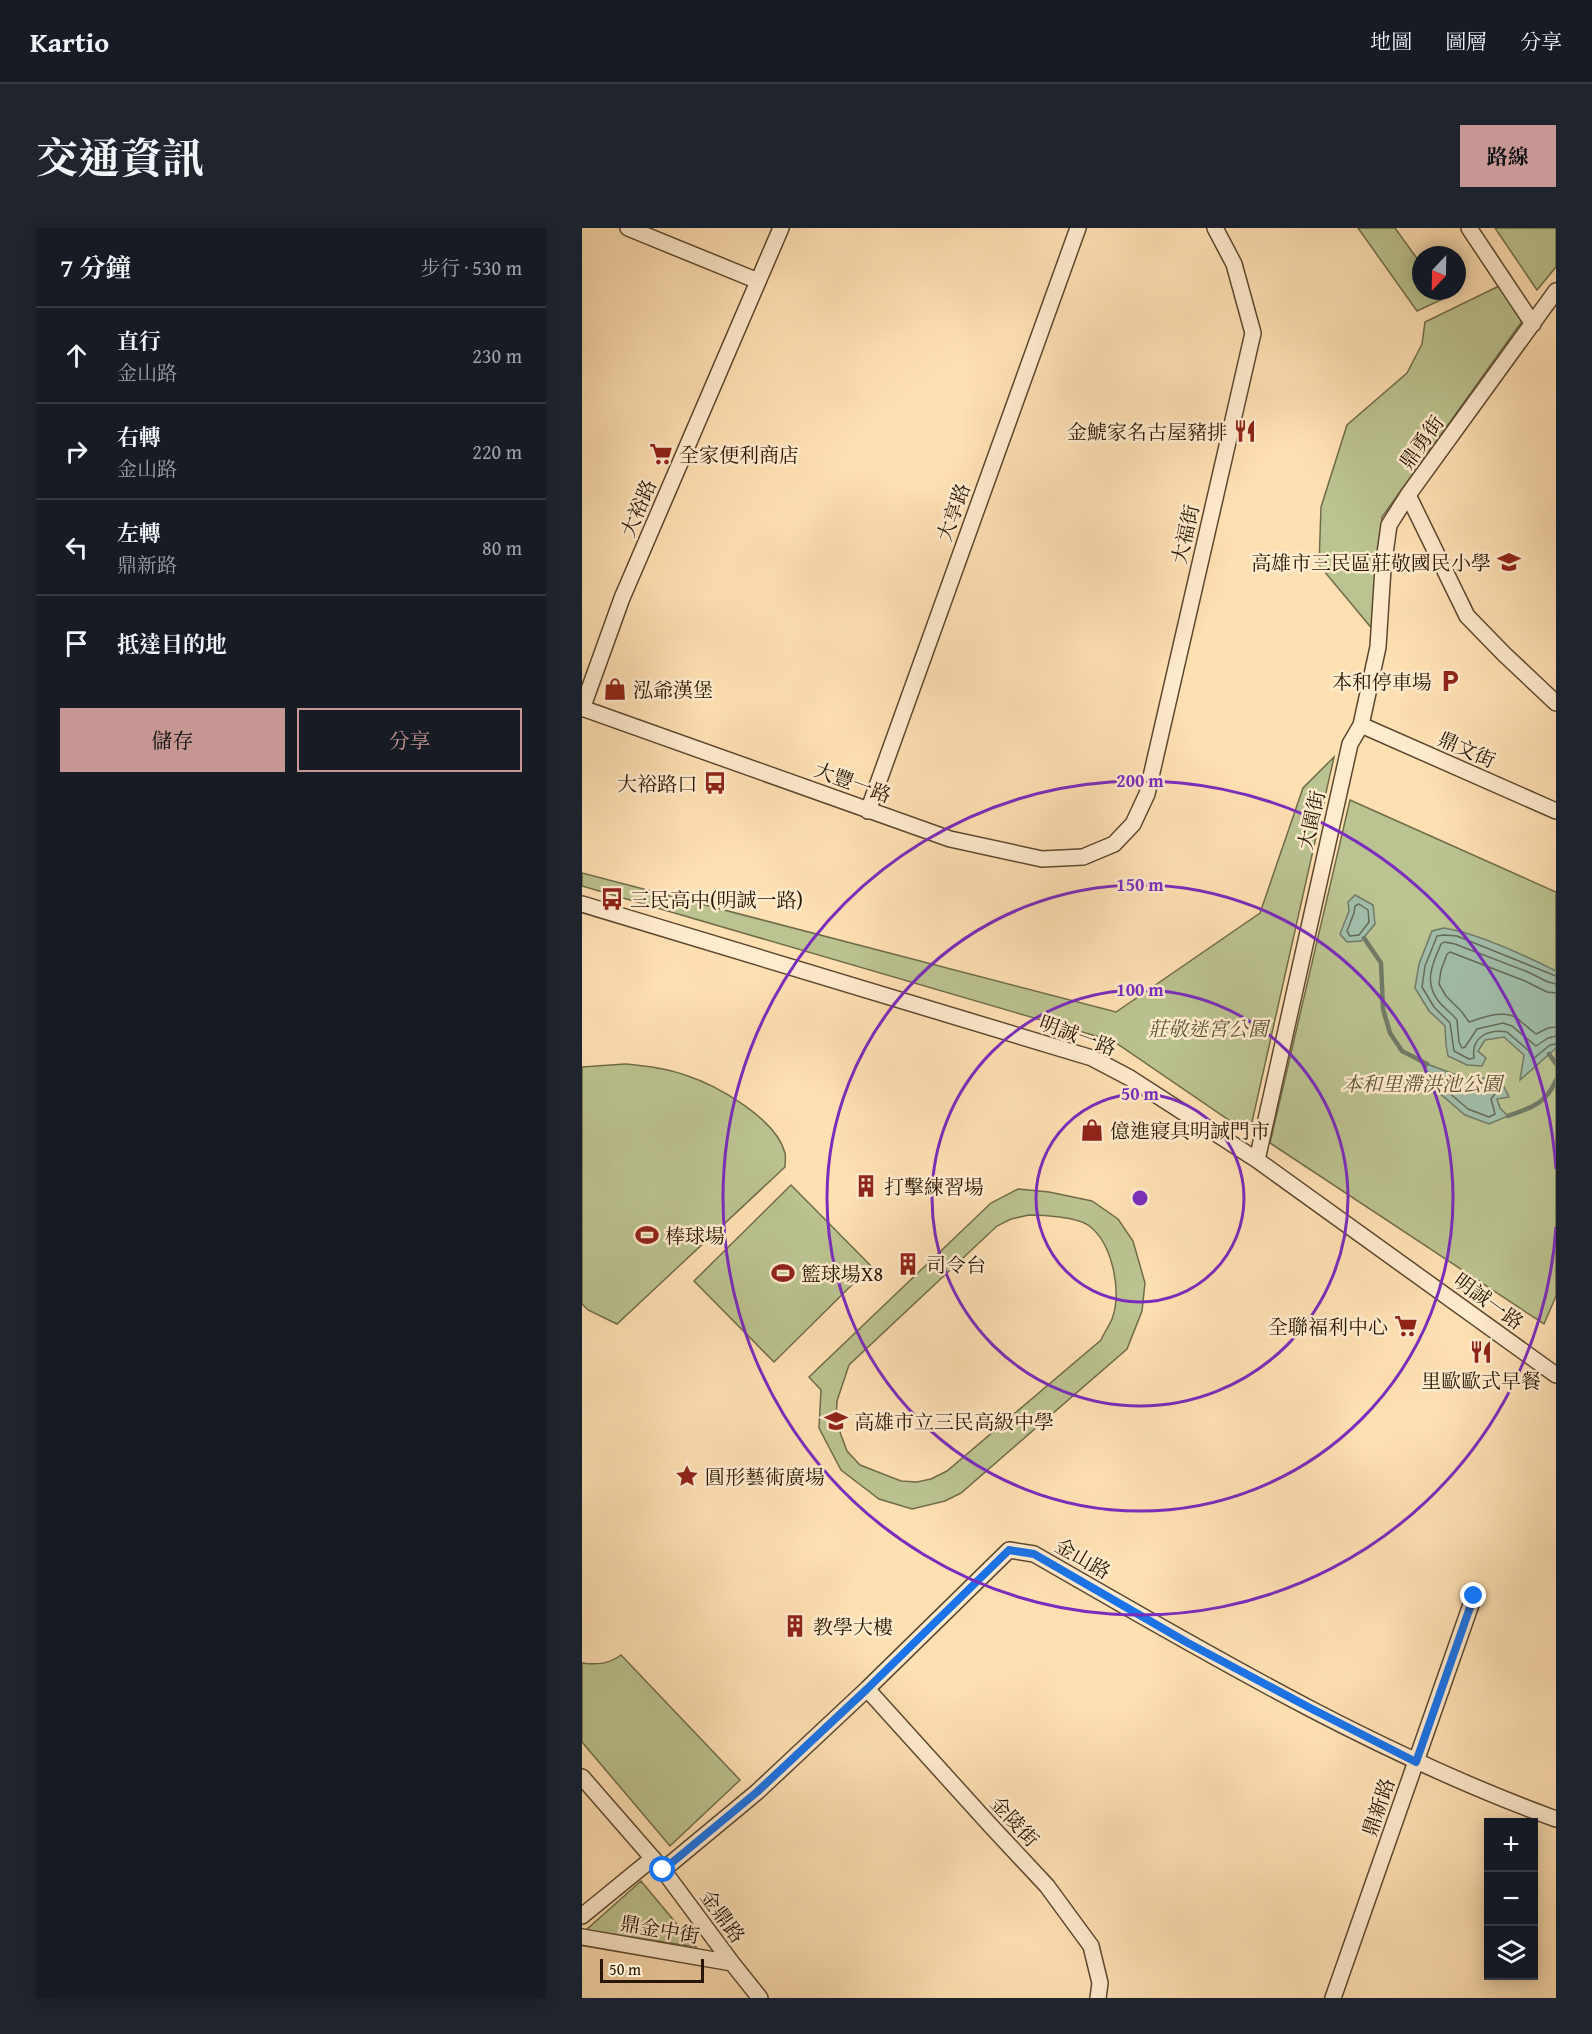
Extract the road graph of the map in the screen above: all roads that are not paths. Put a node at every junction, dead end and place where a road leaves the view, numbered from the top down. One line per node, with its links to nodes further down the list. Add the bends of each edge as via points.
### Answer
1 (628, 228): 6 (street)
2 (781, 228): 6 (street, 大裕路)
3 (1078, 228): 13 (street, 大享路)
4 (1215, 228): 15 (street, 大福街, via 1234,264 1253,333 1147,794 1133,824)
5 (1470, 228): 8 (street)
6 (758, 281): 11 (street, 大裕路, via 622,598)
7 (1556, 291): 8 (street, 鼎勇街)
8 (1533, 324): 9 (street, 鼎勇街)
9 (1408, 495): 10 (street, 鼎勇街, via 1467,616); 12 (street, 大園街, via 1389,525 1378,646)
10 (1556, 703)
11 (582, 708): 13 (street, 大豐一路)
12 (1361, 725): 14 (street, 鼎文街); 17 (street, 大園街, via 1350,744)
13 (868, 811): 15 (street, 大豐一路, via 950,839 1042,859 1083,857)
14 (1556, 811)
15 (1114, 844)
16 (582, 904): 17 (street, 明誠一路, via 1092,1058)
17 (1257, 1160): 18 (street, 明誠一路)
18 (1556, 1375)
19 (1474, 1596): 21 (street, 鼎新路)
20 (867, 1689): 21 (street, 金山路, via 1009,1550 1017,1551 1034,1554 1188,1643); 24 (street, 金山路, via 757,1792); 29 (street, 金陵街, via 1047,1886 1091,1946 1100,1983)
21 (1416, 1762): 23 (street, 金山路); 30 (street, 鼎新路)
22 (582, 1777): 24 (street, 金鼎路)
23 (1556, 1819)
24 (658, 1864): 25 (street, 金山路); 27 (street, 金鼎路)
25 (582, 1916)
26 (582, 1937): 27 (street, 鼎金中街)
27 (732, 1963): 28 (street, 金鼎路)
28 (760, 1998)
29 (1098, 1998)
30 (1333, 1998)

